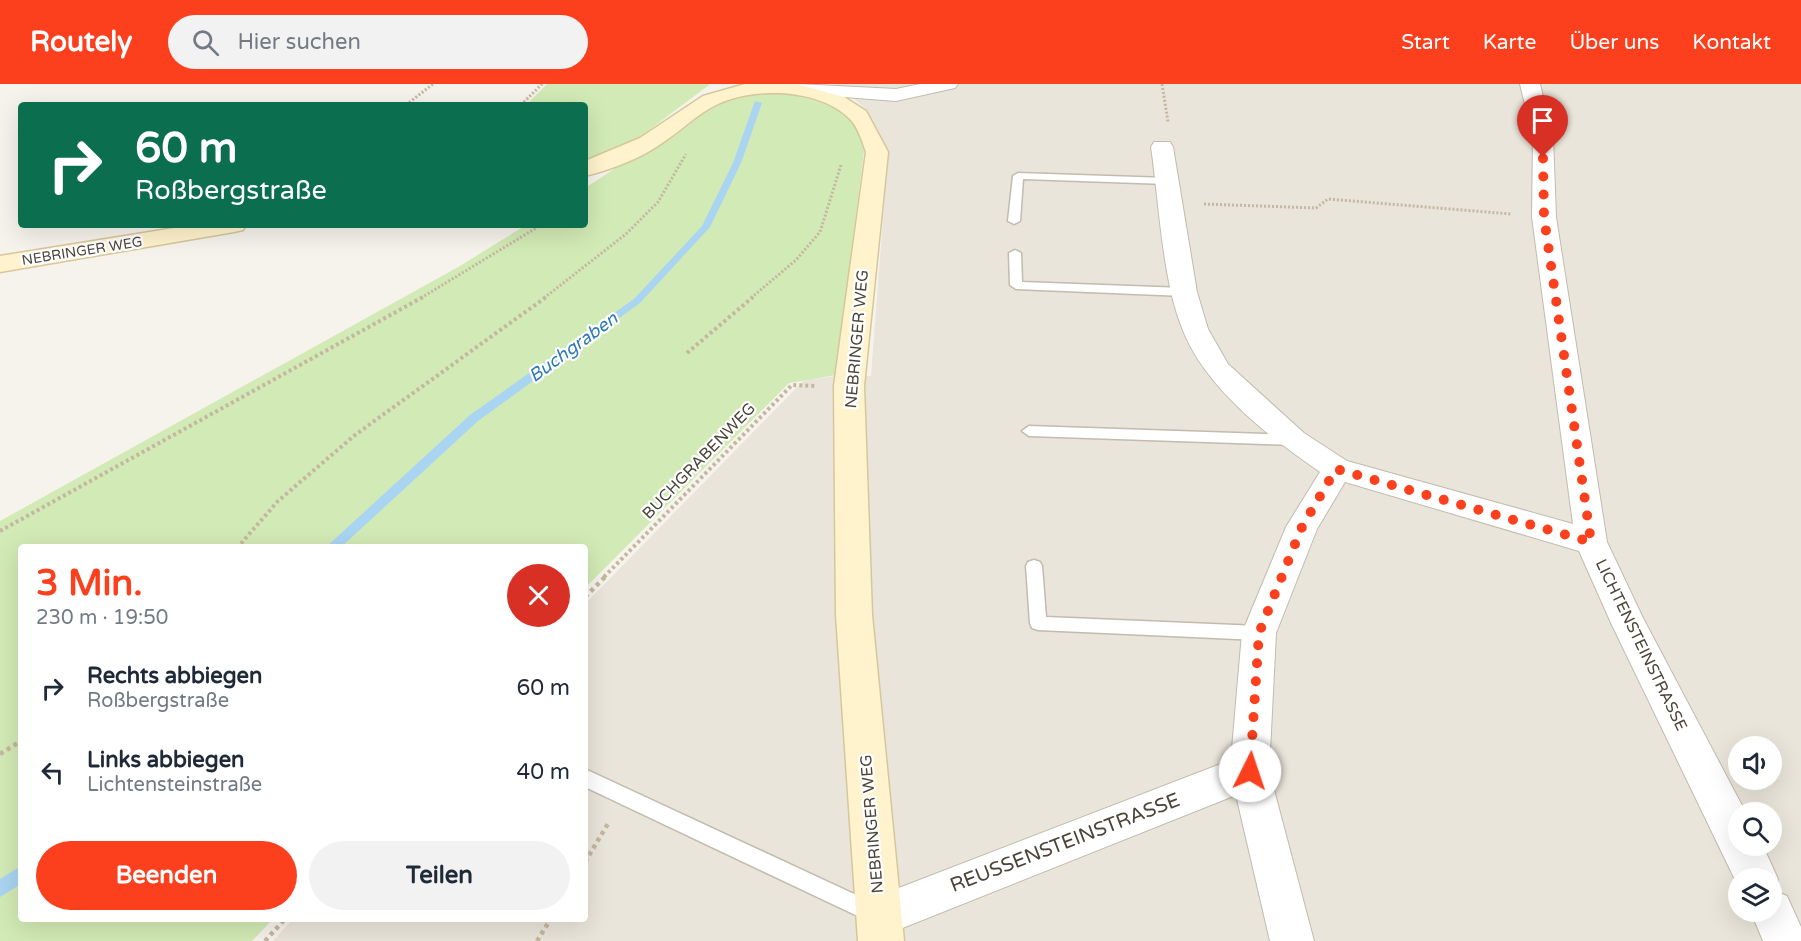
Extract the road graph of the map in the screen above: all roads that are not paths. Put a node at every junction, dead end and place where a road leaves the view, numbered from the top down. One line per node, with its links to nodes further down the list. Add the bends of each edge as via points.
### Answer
1 (948, 84): 3 (street, via 896,95)
2 (1530, 84): 15 (street, LICHTENSTEINSTRASSE, via 1543,137 1544,217)
3 (805, 88): 5 (street, via 783,85 737,90 699,106 642,147); 22 (street, NEBRINGER WEG, via 853,109 864,119 877,152 849,386 854,615)
4 (1162, 147): 6 (street)
5 (588, 168)
6 (1169, 192): 7 (lane, via 1018,176); 11 (street)
7 (1014, 221)
8 (218, 228): 10 (street, NEBRINGER WEG)
9 (1016, 253): 11 (lane, via 1016,285)
10 (0, 264)
11 (1184, 292): 13 (street, via 1195,329 1218,370)
12 (1029, 431): 13 (lane)
13 (1294, 440): 14 (street)
14 (1336, 469): 15 (street); 17 (street, via 1302,527)
15 (1591, 542): 20 (street, LICHTENSTEINSTRASSE)
16 (1035, 566): 17 (lane, via 1038,623)
17 (1259, 633): 18 (street)
18 (1250, 771): 22 (street, REUSSENSTEINSTRASSE); 23 (street)
19 (588, 779): 22 (lane)
20 (1728, 820)
21 (1777, 922): 24 (street)
22 (881, 928)
23 (1292, 941)
24 (1785, 941)

